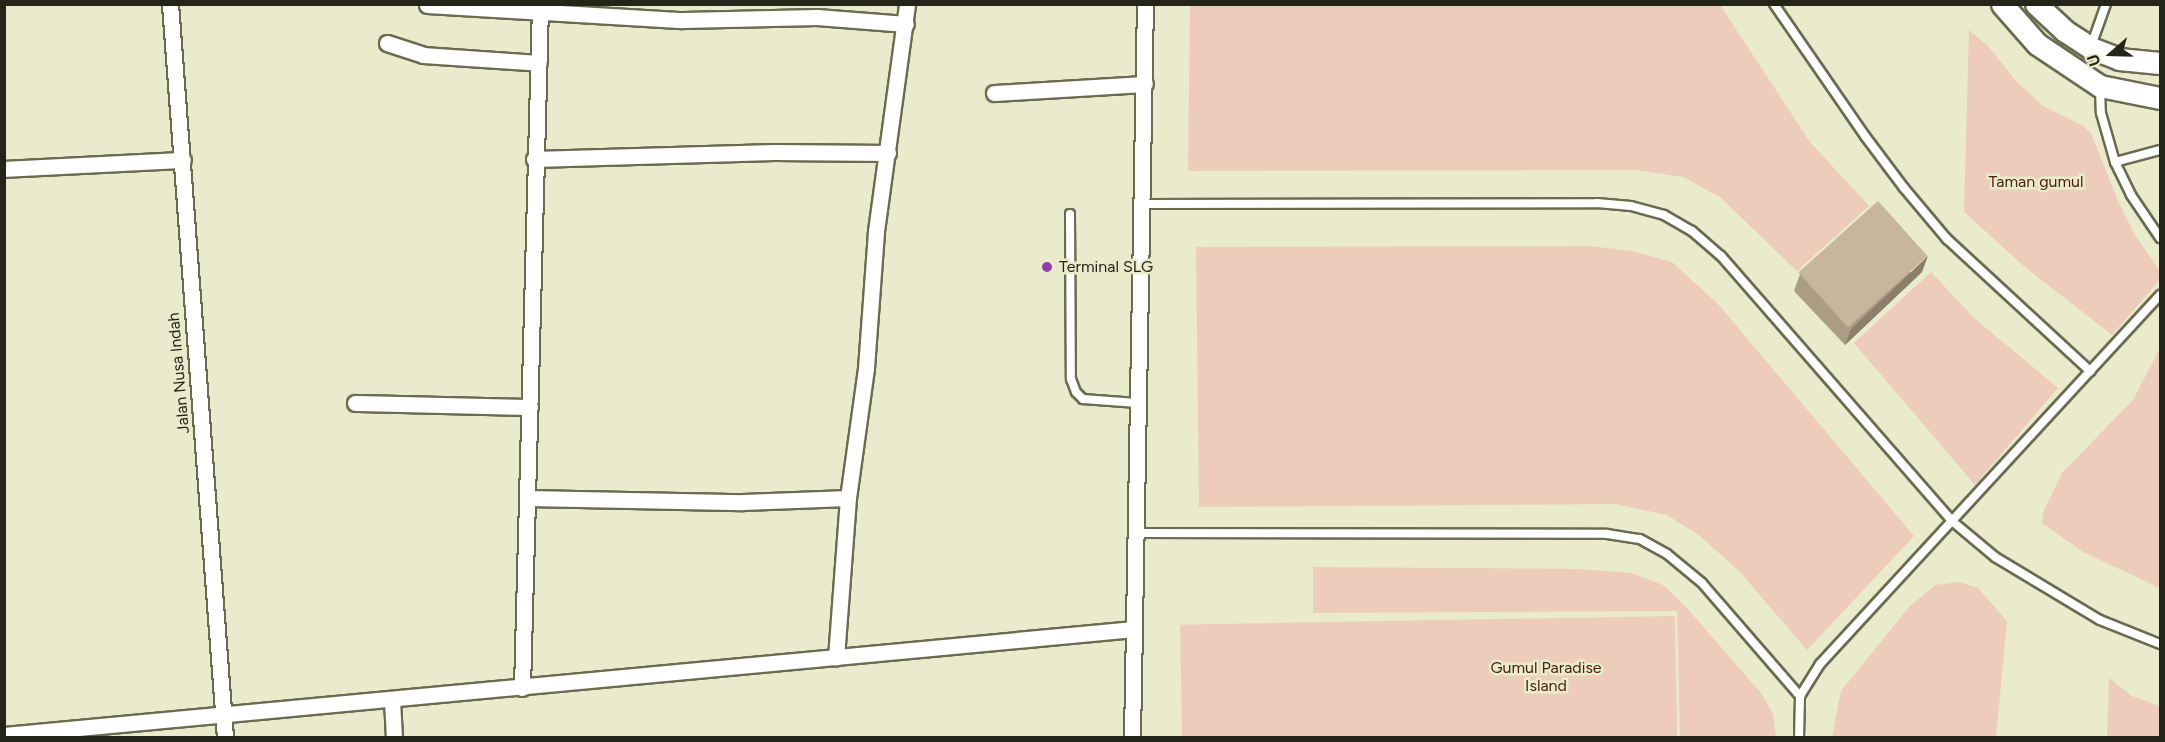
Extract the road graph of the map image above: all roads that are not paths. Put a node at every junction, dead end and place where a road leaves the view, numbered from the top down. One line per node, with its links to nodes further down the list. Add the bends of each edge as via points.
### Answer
1 (170, 4): 22 (street, Jalan Nusa Indah)
2 (907, 4): 10 (street)
3 (1145, 4): 15 (street)
4 (1774, 4): 29 (lane, via 1884,162 1947,239)
5 (2002, 4): 16 (main road, via 2037,44)
6 (2036, 4): 12 (main road)
7 (2106, 4): 12 (lane)
8 (427, 5): 9 (street)
9 (539, 7): 10 (street, via 683,20 817,17); 13 (street)
10 (906, 24): 20 (street)
11 (387, 43): 13 (street, via 423,55)
12 (2091, 48): 14 (main road, via 2119,59)
13 (539, 63): 21 (street)
14 (2160, 63)
15 (1144, 84): 17 (street); 25 (street)
16 (2100, 86): 18 (main road); 23 (lane, via 2102,113)
17 (994, 93)
18 (2160, 98)
19 (2160, 150): 23 (lane)
20 (888, 153): 21 (street); 34 (street)
21 (534, 159): 32 (street)
22 (183, 160): 24 (street); 43 (street, Jalan Nusa Indah, via 187,263)
23 (2115, 162): 27 (lane, via 2131,195)
24 (4, 169)
25 (1142, 204): 31 (street); 35 (lane, via 1597,203 1631,206 1664,215 1692,231 1721,256)
26 (1070, 214): 31 (lane, via 1071,379 1083,399)
27 (2160, 238)
28 (2160, 295): 29 (lane)
29 (2090, 371): 35 (lane)
30 (355, 403): 32 (street)
31 (1137, 403): 36 (street)
32 (530, 406): 33 (street)
33 (527, 498): 34 (street, via 743,502); 40 (street)
34 (848, 498): 39 (street)
35 (1953, 520): 38 (lane, via 1995,557 2100,620); 41 (lane, via 1820,664)
36 (1136, 533): 37 (street); 41 (lane, via 1607,534 1640,539 1667,554 1702,583)
37 (1134, 629): 39 (street); 47 (street)
38 (2160, 645)
39 (836, 658): 40 (street)
40 (522, 688): 42 (street)
41 (1800, 696): 48 (lane)
42 (392, 700): 43 (street); 46 (street)
43 (223, 715): 44 (street); 45 (street, Jalan Nusa Indah)
44 (4, 735)
45 (225, 738)
46 (394, 738)
47 (1132, 738)
48 (1799, 738)

